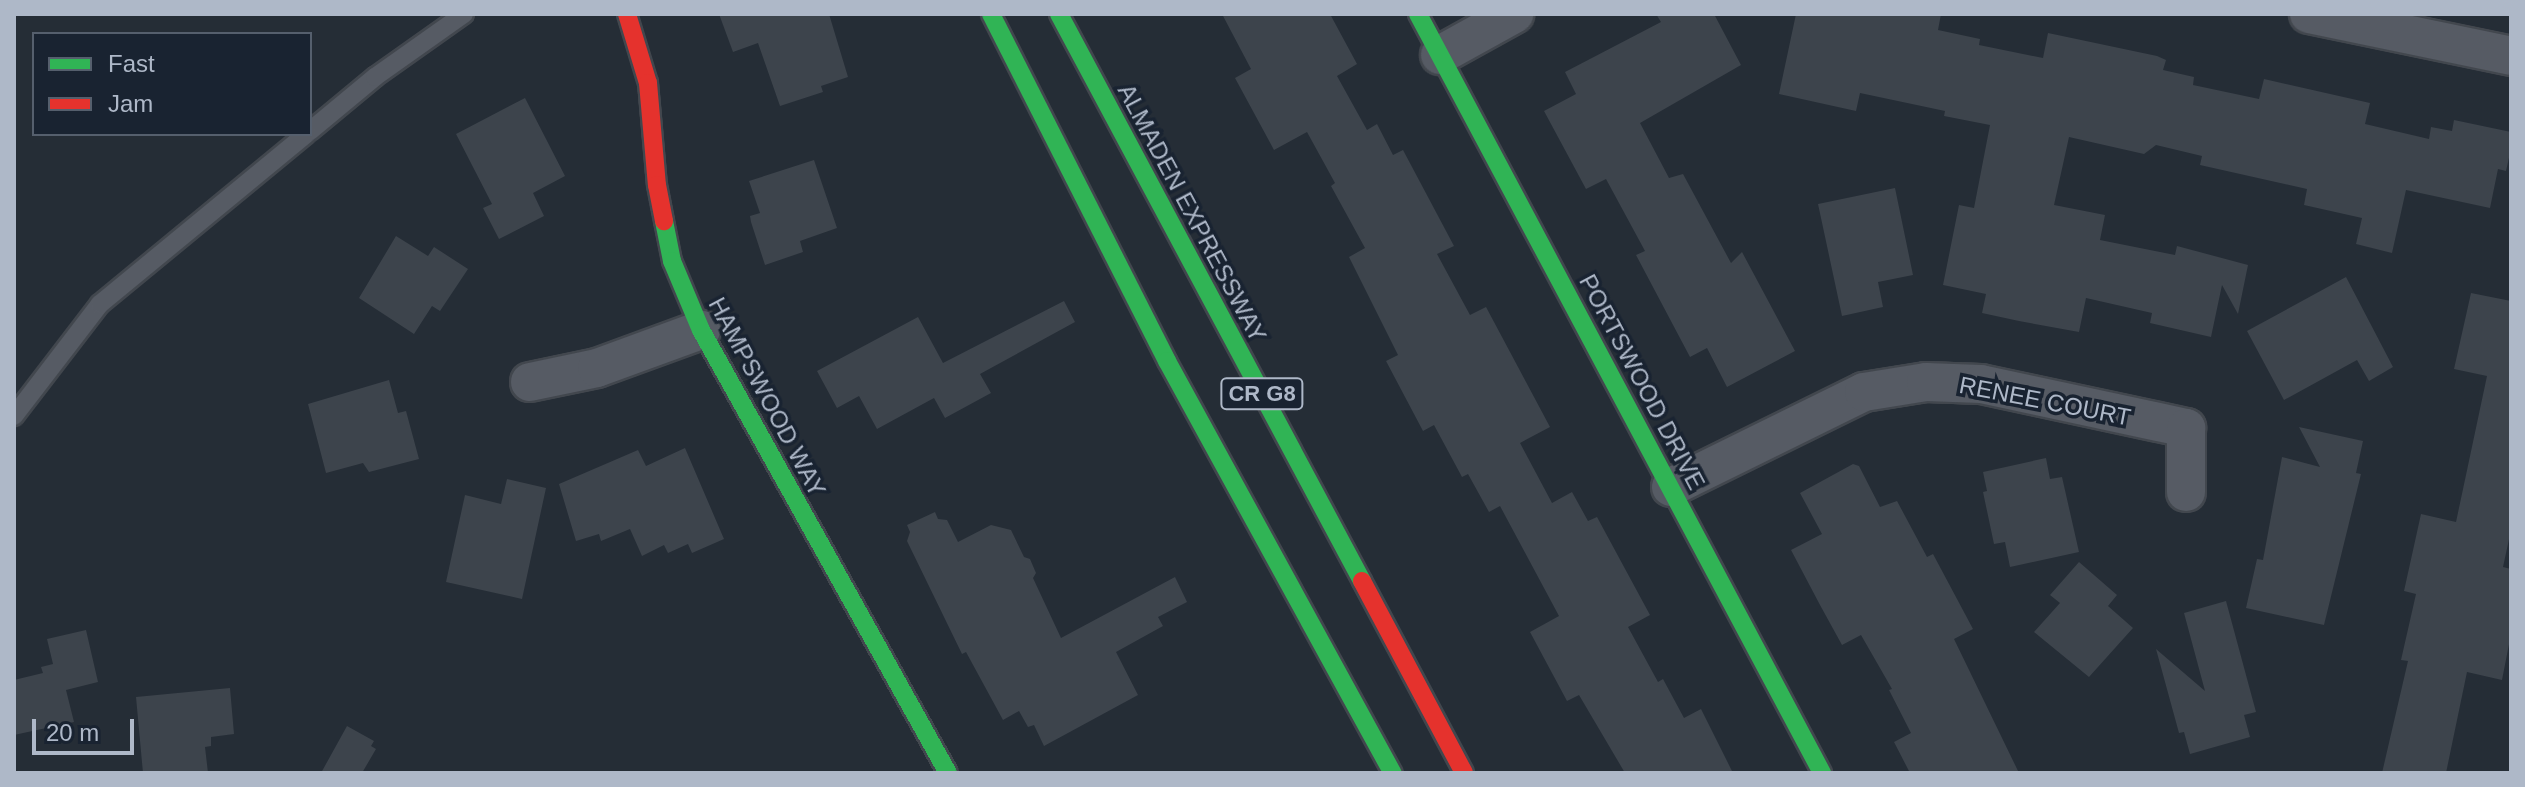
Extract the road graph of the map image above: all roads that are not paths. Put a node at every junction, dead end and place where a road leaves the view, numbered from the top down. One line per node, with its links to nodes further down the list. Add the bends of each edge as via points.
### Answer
1 (464, 14): 10 (lane)
2 (627, 14): 12 (main road, HAMPSWOOD WAY, via 648,83 657,185 672,261)
3 (991, 14): 18 (main road, CR G8, via 1167,361)
4 (1059, 14): 19 (main road, ALMADEN EXPRESSWAY / CR G8)
5 (1418, 14): 8 (main road, PORTSWOOD DRIVE)
6 (1514, 14): 8 (street)
7 (2309, 14): 9 (street)
8 (1440, 55): 15 (main road, PORTSWOOD DRIVE)
9 (2511, 56)
10 (312, 129)
11 (303, 136): 14 (lane, via 100,304)
12 (701, 330): 13 (street, via 597,368); 17 (main road, HAMPSWOOD WAY)
13 (530, 382)
14 (14, 416)
15 (1671, 487): 16 (street, RENEE COURT, via 1864,392 1926,382 1981,384 2186,428); 20 (main road, PORTSWOOD DRIVE)
16 (2186, 492)
17 (948, 773)
18 (1393, 773)
19 (1464, 773)
20 (1822, 773)

